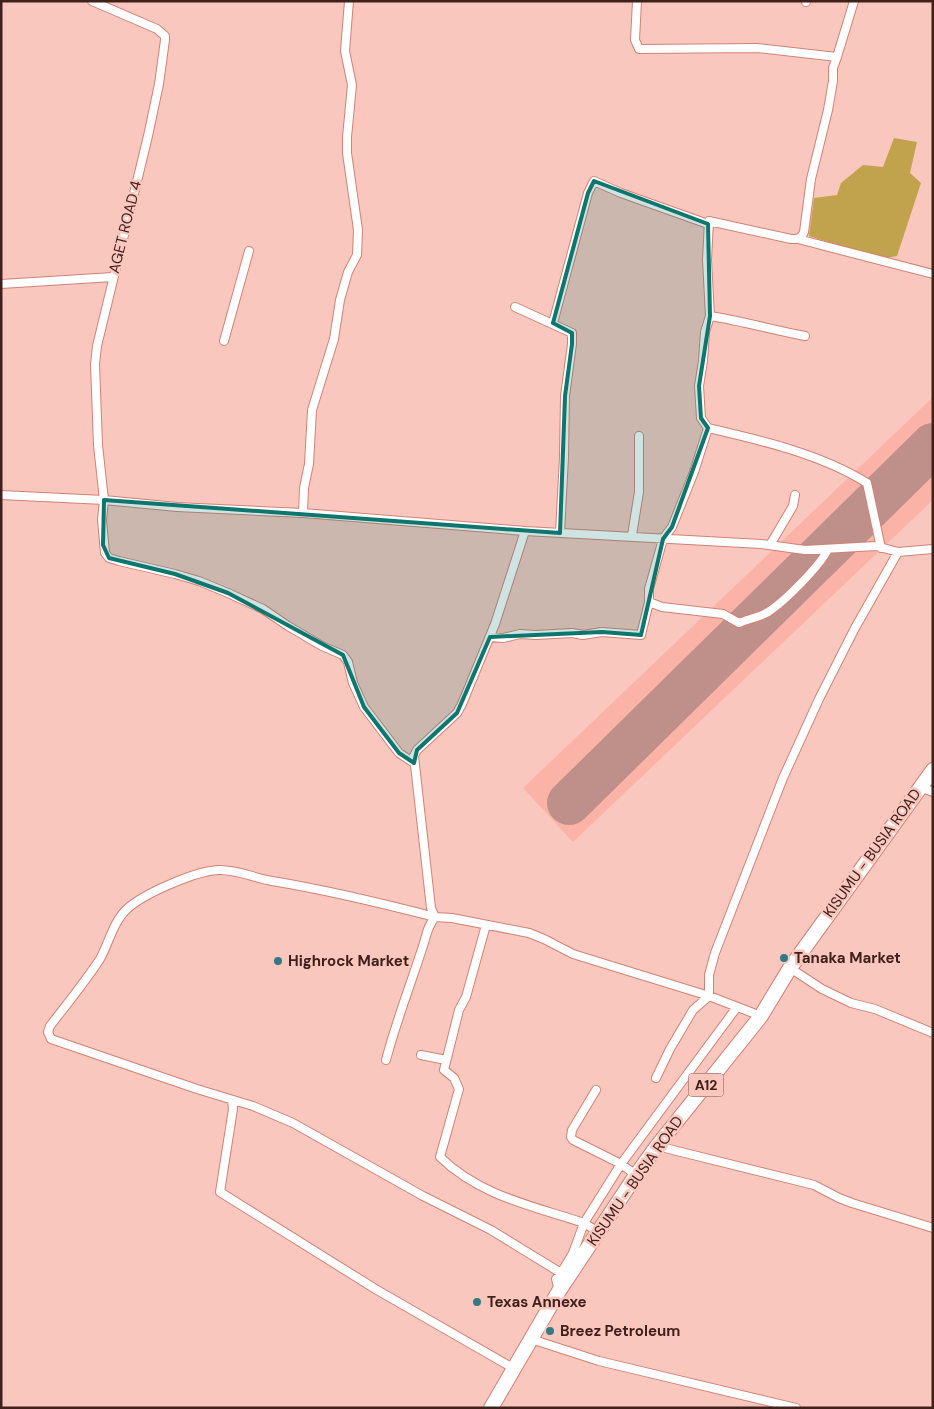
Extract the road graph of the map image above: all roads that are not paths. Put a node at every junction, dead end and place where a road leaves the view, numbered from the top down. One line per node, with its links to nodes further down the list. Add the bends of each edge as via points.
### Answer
1 (92, 1): 10 (street, AGET ROAD 4, via 157,29 165,36 148,136)
2 (349, 1): 22 (street, via 345,51 352,84 347,153 358,230 357,255 348,272 334,339 312,410)
3 (637, 1): 5 (street, via 635,40 638,49 757,48)
4 (854, 1): 5 (street)
5 (836, 57): 7 (street, via 828,110 810,179 804,232)
6 (708, 224): 7 (street, via 714,221); 13 (street); 14 (street, via 594,181)
7 (798, 239): 9 (street)
8 (249, 251): 16 (street)
9 (933, 274)
10 (113, 278): 11 (street); 21 (street, AGET ROAD 4, via 95,364)
11 (1, 284)
12 (515, 307): 14 (street)
13 (710, 316): 15 (street); 17 (street, via 698,386 701,418)
14 (553, 323): 24 (street, via 572,333 565,396)
15 (805, 336)
16 (224, 341)
17 (708, 428): 26 (street, via 672,527); 28 (street, via 814,457 867,483)
18 (639, 436): 25 (street, via 640,492)
19 (1, 495): 21 (street)
20 (796, 495): 27 (street)
21 (104, 500): 22 (street); 34 (street, AGET ROAD 4, via 103,545 109,558 191,579 228,593 263,609 343,656 364,707 399,753)
22 (302, 513): 23 (street)
23 (525, 530): 24 (street); 33 (street)
24 (560, 533): 25 (street)
25 (632, 536): 26 (street)
26 (663, 539): 27 (street); 32 (street)
27 (770, 545): 29 (street, via 805,550)
28 (881, 548): 29 (street); 31 (street)
29 (828, 549): 32 (street, via 778,604 767,613 739,623 723,614 662,607)
30 (933, 549): 31 (street)
31 (898, 552): 40 (street, via 855,628 783,778 715,953 709,975)
32 (649, 602): 33 (street, via 641,635 602,632)
33 (490, 637): 34 (street, via 457,713 417,750)
34 (414, 763): 37 (street, via 431,908)
35 (933, 770): 36 (highway, KISUMU - BUSIA ROAD / A12)
36 (926, 789): 39 (highway, KISUMU - BUSIA ROAD / A12)
37 (435, 917): 38 (street); 45 (street, via 428,926); 49 (street, via 309,886 219,870 170,884 127,908 100,959 50,1026 48,1035 51,1039)
38 (486, 925): 40 (street, via 529,933 573,954); 46 (street)
39 (790, 968): 42 (highway, KISUMU - BUSIA ROAD / A12); 43 (street, via 851,1003 875,1009)
40 (709, 996): 41 (street); 47 (street, via 693,1010)
41 (737, 1007): 42 (street); 51 (street)
42 (761, 1016): 50 (highway, KISUMU - BUSIA ROAD / A12)
43 (933, 1033)
44 (421, 1055): 46 (street)
45 (386, 1060)
46 (446, 1060): 53 (street, via 444,1070 454,1078 459,1089 440,1157 459,1174 492,1192)
47 (656, 1078)
48 (596, 1090): 51 (street, via 571,1137)
49 (232, 1100): 56 (street, via 274,1114 309,1131 423,1196 491,1230); 59 (street, via 220,1192 377,1290)
50 (657, 1146): 52 (highway, KISUMU - BUSIA ROAD / A12); 54 (street, via 814,1185 838,1198)
51 (621, 1164): 52 (street); 53 (street)
52 (636, 1175): 55 (highway, KISUMU - BUSIA ROAD / A12)
53 (584, 1223): 55 (street); 56 (street, via 573,1253)
54 (933, 1228)
55 (598, 1232): 57 (highway, KISUMU - BUSIA ROAD / A12)
56 (561, 1273): 57 (street, via 556,1279)
57 (559, 1290): 58 (highway, KISUMU - BUSIA ROAD / A12)
58 (530, 1339): 59 (highway, KISUMU - BUSIA ROAD / A12); 61 (street, via 598,1361)
59 (513, 1368): 60 (highway, KISUMU - BUSIA ROAD / A12)
60 (491, 1408)
61 (796, 1408)

